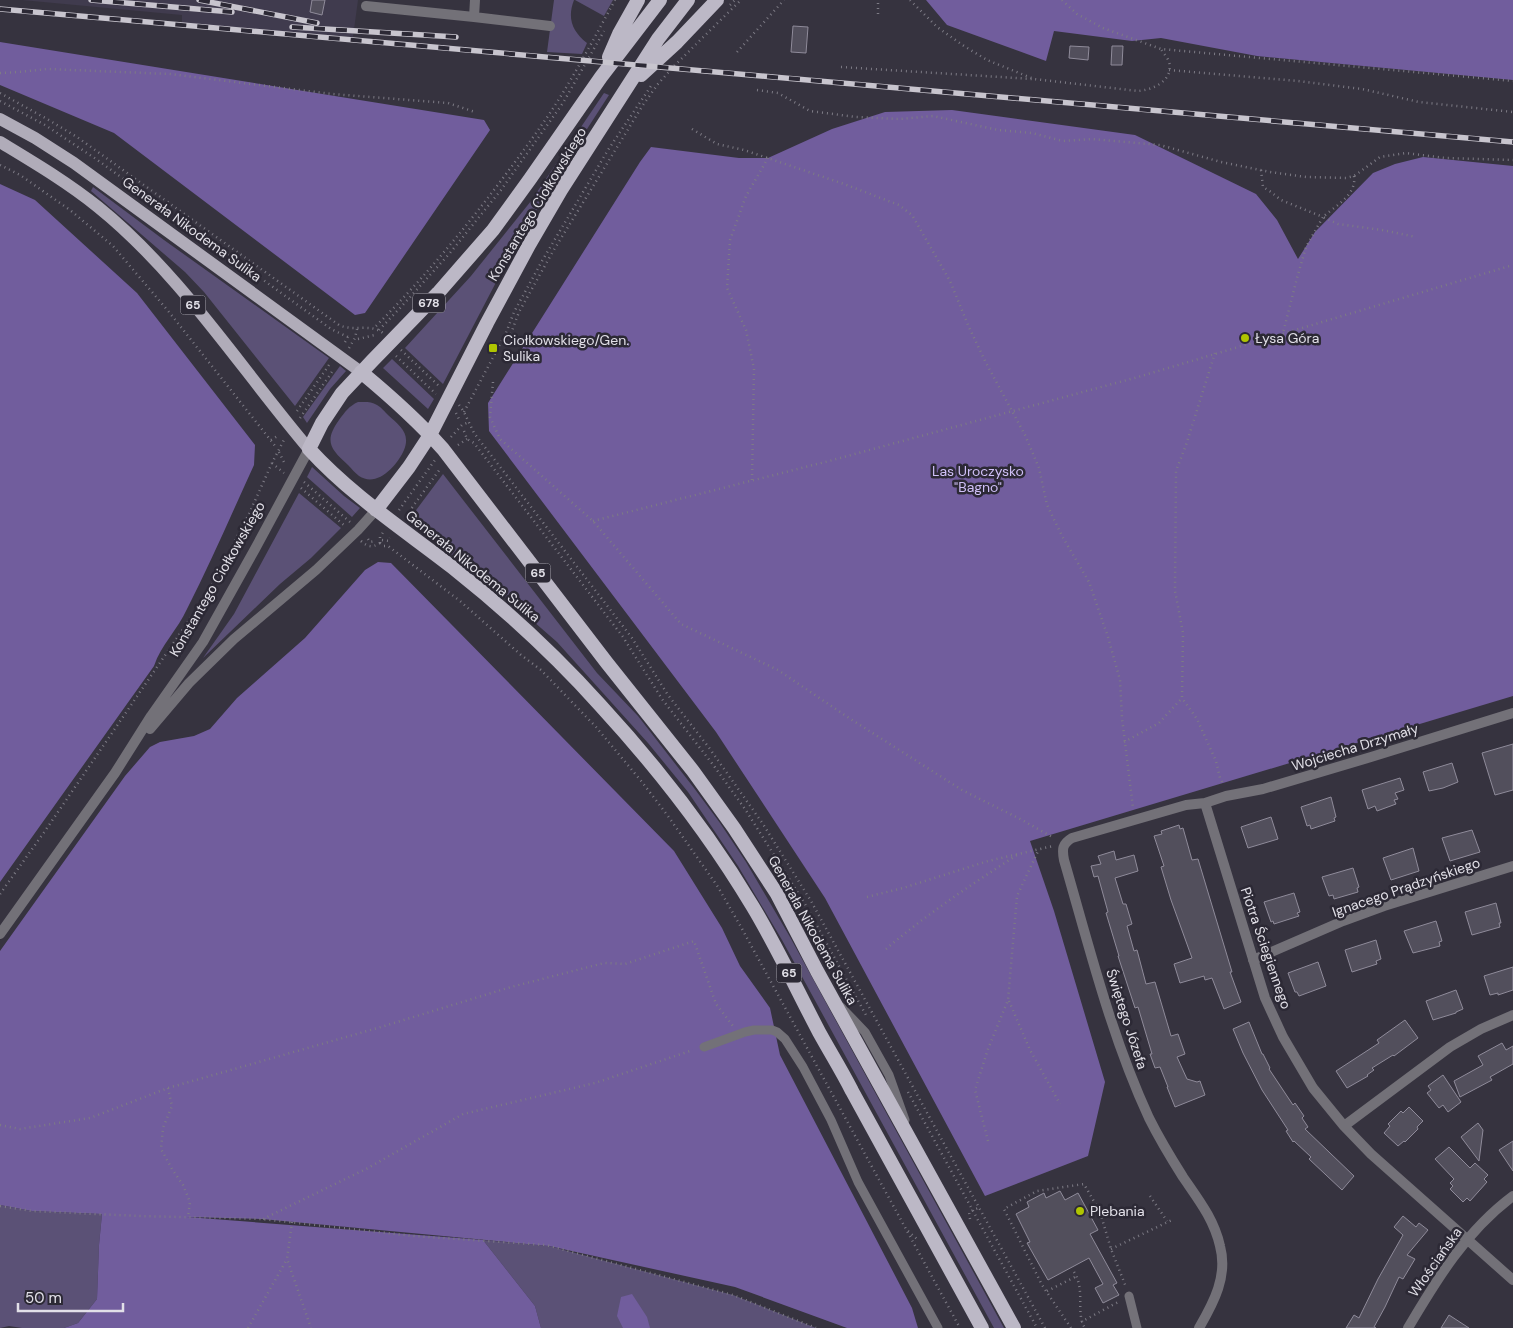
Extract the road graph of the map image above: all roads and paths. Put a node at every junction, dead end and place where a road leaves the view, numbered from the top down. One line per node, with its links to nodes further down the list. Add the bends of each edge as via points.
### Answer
1 (475, 0): 14 (street)
2 (615, 0): 16 (path)
3 (638, 0): 22 (highway)
4 (660, 0): 22 (highway, Konstantego Ciołkowskiego / 678)
5 (688, 0): 25 (highway, Konstantego Ciołkowskiego)
6 (717, 0): 25 (highway)
7 (741, 0): 48 (path, via 658,84 568,225 510,336)
8 (784, 0): 18 (path)
9 (878, 0): 13 (path)
10 (910, 0): 23 (path, via 937,27 964,46 987,60)
11 (1062, 0): 17 (path, via 1076,14 1103,28)
12 (366, 6): 14 (street)
13 (878, 14)
14 (474, 17): 15 (street)
15 (550, 26)
16 (601, 32): 43 (path, via 558,100 482,207); 45 (path, via 572,87 477,221)
17 (1161, 48): 20 (path, via 1169,62); 24 (path)
18 (737, 52)
19 (841, 68): 23 (path)
20 (1169, 70): 23 (path, via 1157,87 1138,91); 31 (path, via 1298,81 1362,89 1418,102)
21 (0, 73): 30 (path, via 47,69 170,74 332,94 448,103)
22 (601, 77): 57 (highway, Konstantego Ciołkowskiego / 678, via 480,245 438,294)
23 (1034, 79)
24 (1513, 81)
25 (625, 90): 69 (highway, Konstantego Ciołkowskiego, via 529,245)
26 (757, 90): 38 (path, via 778,92 810,111 856,118 933,116 998,130 1032,133 1063,142 1092,139 1160,145)
27 (0, 94): 44 (path, via 77,137 339,325)
28 (644, 95): 63 (path, via 542,261)
29 (0, 101): 50 (path, via 65,137 331,329 350,337)
30 (475, 112)
31 (1513, 112)
32 (0, 119): 57 (main road, Generała Nikodema Sulika / 65, via 74,162)
33 (692, 130): 35 (path, via 717,144)
34 (0, 142): 76 (main road, 65, via 98,206 141,246)
35 (768, 158): 61 (path, via 900,205 912,215 950,281 971,332); 84 (path, via 746,196 730,240 727,288 746,330 754,369)
36 (1513, 160): 39 (path, via 1406,153 1380,156)
37 (0, 165): 72 (path, via 70,210 113,246)
38 (1261, 170): 39 (path, via 1306,177); 40 (path, via 1262,187 1281,200)
39 (1354, 176): 40 (path, via 1350,195)
40 (1323, 217): 41 (path, via 1338,224); 46 (path, via 1306,247)
41 (1416, 237)
42 (1513, 265): 46 (path)
43 (376, 326)
44 (357, 329): 45 (path); 51 (path)
45 (377, 331): 47 (path); 49 (path, via 374,335)
46 (1284, 333): 53 (path)
47 (384, 334)
48 (508, 334)
49 (358, 339)
50 (345, 342)
51 (352, 344)
52 (401, 350): 59 (path)
53 (1215, 353): 61 (path); 97 (path, via 1176,471 1175,591 1184,633)
54 (395, 355): 60 (path)
55 (332, 360): 62 (path)
56 (338, 364): 65 (path)
57 (361, 372): 69 (highway, 65); 76 (highway, 678, via 342,393)
58 (493, 382): 89 (path, via 490,417 500,439)
59 (441, 388)
60 (437, 395)
61 (1012, 410): 84 (path); 99 (path, via 1039,468 1047,505 1089,582 1108,637 1120,680)
62 (296, 411)
63 (464, 412)
64 (457, 414): 66 (path)
65 (301, 416)
66 (460, 421)
67 (469, 422): 70 (path)
68 (279, 435): 72 (path)
69 (430, 435): 86 (highway, Konstantego Ciołkowskiego); 150 (highway, Generała Nikodema Sulika / 65, via 693,770 777,894)
70 (452, 435)
71 (467, 439): 74 (path)
72 (271, 440): 75 (path)
73 (283, 442): 79 (path)
74 (458, 445)
75 (276, 447)
76 (309, 449): 86 (highway, 65); 100 (street, Konstantego Ciołkowskiego, via 203,642)
77 (279, 452): 80 (path)
78 (434, 461): 87 (path)
79 (272, 462): 82 (path); 108 (path, via 249,514 206,594)
80 (286, 464)
81 (440, 469): 88 (path)
82 (283, 472)
83 (303, 480): 90 (path)
84 (752, 480): 89 (path)
85 (300, 487): 91 (path)
86 (376, 510): 100 (street, Konstantego Ciołkowskiego, via 316,570 234,639 189,683); 149 (highway, Generała Nikodema Sulika / 65, via 496,602 547,650 600,704 679,799 753,906)
87 (396, 514)
88 (403, 520)
89 (593, 521): 104 (path, via 681,624 778,670 962,790)
90 (350, 522)
91 (346, 527)
92 (368, 539): 94 (path)
93 (381, 540): 95 (path, via 373,547); 96 (path, via 384,546); 96 (path, via 389,540)
94 (376, 541)
95 (363, 542)
96 (388, 546): 132 (path, via 542,670 596,727 668,816 718,887)
97 (1182, 698): 99 (path, via 1159,723); 101 (path, via 1197,719 1216,760)
98 (1513, 713): 101 (street, Wojciecha Drzymały, via 1263,789)
99 (1124, 742): 103 (path)
100 (115, 772): 110 (street, Konstantego Ciołkowskiego)
101 (1226, 796): 102 (street, Wojciecha Drzymały)
102 (1205, 803): 103 (street); 112 (street, Piotra Ściegiennego)
103 (1134, 820): 104 (street, via 1072,838)
104 (1064, 844): 105 (path); 154 (street, Świętego Józefa, via 1064,860 1118,1041 1150,1120 1209,1214 1221,1248 1220,1285)
105 (1038, 849): 106 (path); 113 (path, via 1017,896)
106 (1020, 853): 109 (path); 111 (path, via 979,879)
107 (1513, 866): 112 (street, Ignacego Prądzyńskiego, via 1384,906)
108 (0, 894)
109 (867, 897)
110 (0, 934)
111 (886, 949)
112 (1253, 960): 120 (street, Piotra Ściegiennego, via 1265,998 1283,1037 1314,1088)
113 (1008, 1000): 118 (path, via 1030,1050); 121 (path, via 975,1090)
114 (1513, 1015): 120 (street, via 1450,1047)
115 (738, 1035): 116 (lane); 117 (path, via 716,1004 694,941 625,964 604,963 511,987); 147 (lane, via 754,1030 772,1030 790,1046 831,1120 858,1182)
116 (704, 1047): 128 (path, via 595,1083 463,1114 368,1168)
117 (168, 1088): 119 (path, via 90,1118 20,1129); 126 (path, via 172,1106 161,1149 190,1202)
118 (1060, 1104)
119 (0, 1125)
120 (1344, 1126): 133 (street, Piotra Ściegiennego)
121 (988, 1141)
122 (1150, 1196): 131 (path)
123 (1513, 1196): 133 (street, Włościańska)
124 (0, 1206): 126 (path, via 32,1211)
125 (978, 1208): 129 (path, via 969,1212)
126 (188, 1217): 128 (path)
127 (1174, 1218): 131 (path)
128 (262, 1219): 130 (path)
129 (970, 1221)
130 (292, 1222): 136 (path); 146 (path, via 414,1236 546,1244 732,1295)
131 (1168, 1222): 135 (path)
132 (905, 1228): 134 (path); 148 (path)
133 (1466, 1239): 139 (street, Piotra Ściegiennego); 155 (street, Włościańska)
134 (918, 1240)
135 (1111, 1249): 140 (path, via 1100,1212 1084,1184 1036,1191 1004,1209); 141 (path)
136 (287, 1259): 144 (path); 145 (path)
137 (1074, 1272): 138 (path)
138 (1077, 1276): 140 (path); 143 (path, via 1080,1281)
139 (1513, 1280)
140 (1046, 1291): 151 (path)
141 (1129, 1296): 153 (lane)
142 (1117, 1303): 143 (path)
143 (1081, 1322): 152 (path)
144 (248, 1328)
145 (312, 1328)
146 (816, 1328)
147 (938, 1328)
148 (960, 1328)
149 (982, 1328)
150 (1014, 1328)
151 (1071, 1328)
152 (1085, 1328)
153 (1137, 1328)
154 (1200, 1328)
155 (1408, 1328)

